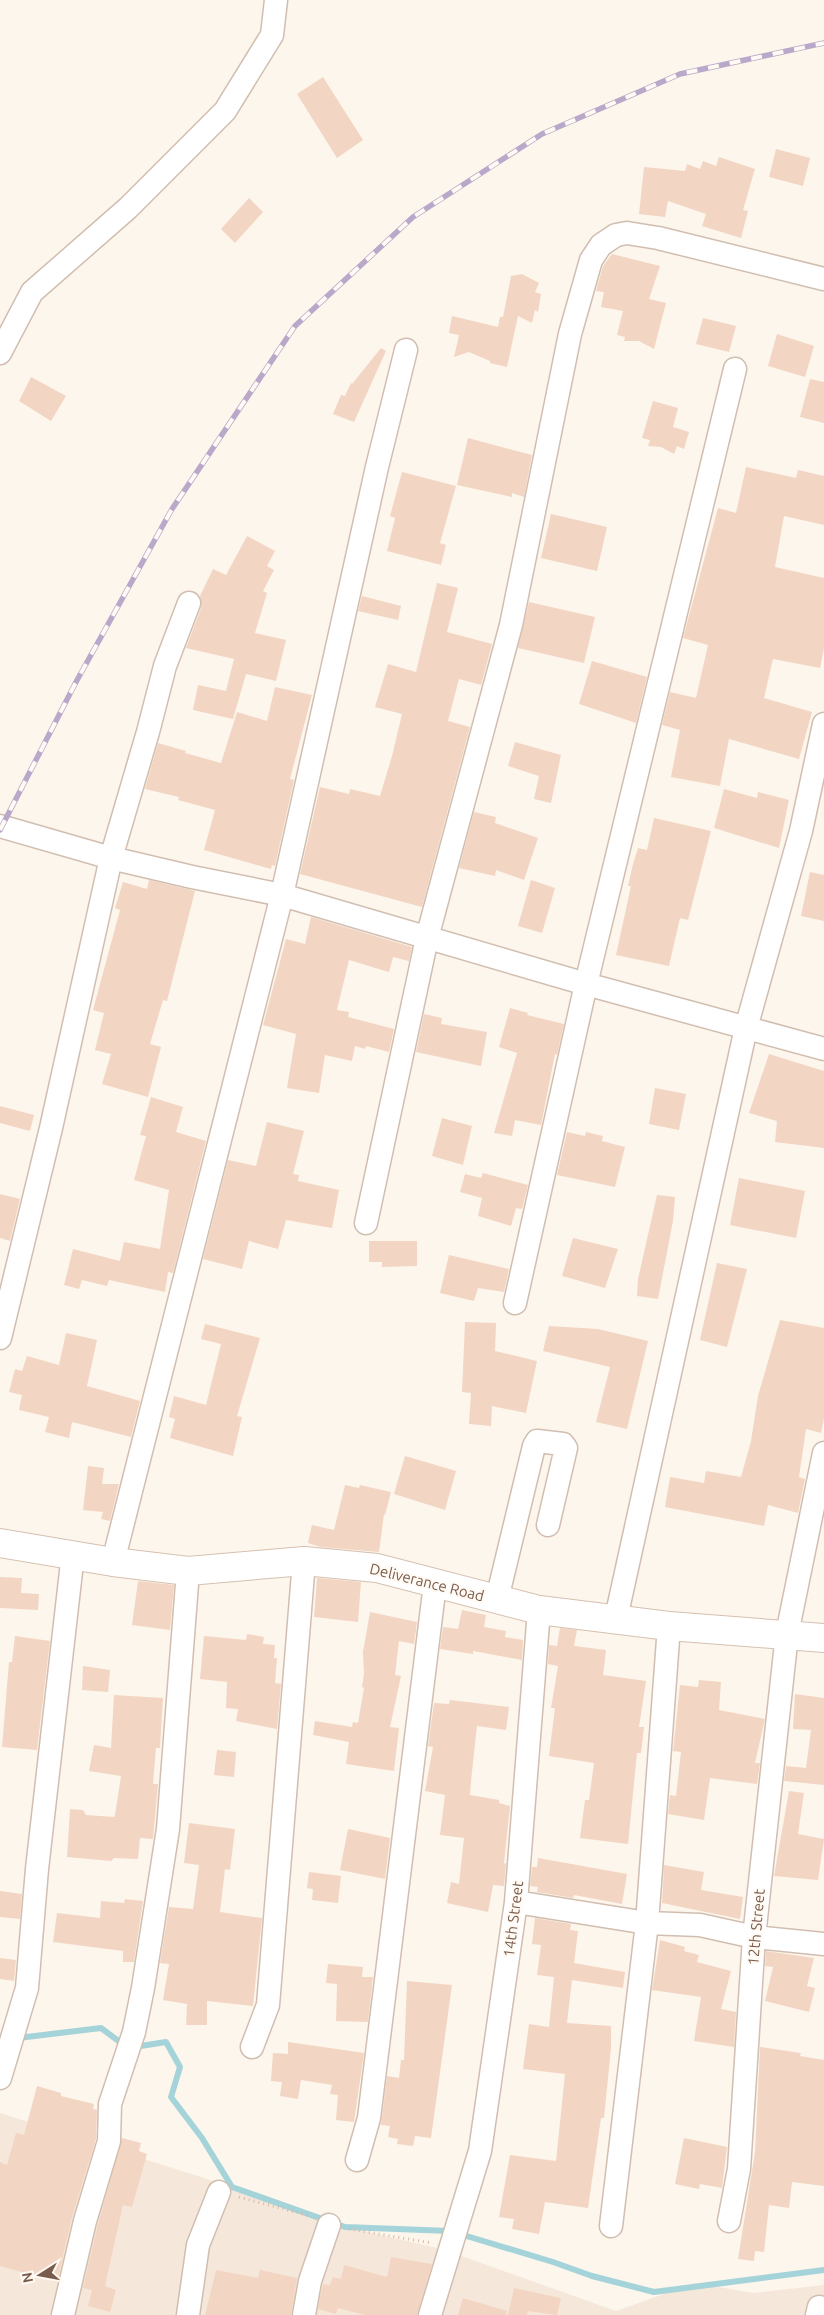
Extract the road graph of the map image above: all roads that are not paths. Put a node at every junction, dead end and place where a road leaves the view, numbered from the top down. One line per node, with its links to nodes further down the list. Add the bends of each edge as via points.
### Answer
1 (276, 0): 4 (street, via 272,35 225,111 128,208 32,292)
2 (824, 279): 11 (street, via 627,233 616,235 601,245 591,260 570,334 511,625)
3 (406, 350): 10 (street)
4 (0, 353)
5 (735, 369): 12 (street)
6 (189, 603): 9 (street, via 165,666)
7 (824, 724): 13 (street, via 801,831)
8 (0, 826): 9 (street)
9 (111, 858): 10 (street); 17 (street)
10 (282, 895): 11 (street); 23 (street)
11 (427, 938): 12 (street); 15 (street)
12 (586, 984): 13 (street); 16 (street)
13 (746, 1028): 14 (street); 28 (street)
14 (824, 1049)
15 (366, 1223)
16 (514, 1303)
17 (0, 1338)
18 (824, 1453): 30 (street, 12th Street)
19 (548, 1525): 26 (street, via 566,1448 563,1444 537,1441)
20 (0, 1543): 21 (street, Deliverance Road)
21 (73, 1554): 23 (street, Deliverance Road); 37 (street, via 37,1869 27,1988)
22 (304, 1561): 24 (street, Deliverance Road); 25 (street, Deliverance Road, via 377,1568); 36 (street, via 268,2005)
23 (113, 1562): 24 (street, Deliverance Road)
24 (188, 1571): 43 (street, via 168,1829 143,1988 134,2032 110,2104 109,2141 85,2221)
25 (435, 1584): 26 (street, Deliverance Road); 38 (street, via 369,2118)
26 (497, 1599): 27 (street, Deliverance Road)
27 (539, 1610): 28 (street, Deliverance Road); 32 (street, 14th Street)
28 (616, 1618): 29 (street, Deliverance Road)
29 (670, 1626): 30 (street, Deliverance Road); 33 (street)
30 (787, 1634): 31 (street, Deliverance Road); 34 (street, 12th Street)
31 (824, 1638)
32 (516, 1902): 33 (street); 46 (street, 14th Street, via 480,2152)
33 (647, 1923): 34 (street, via 700,1925); 42 (street)
34 (754, 1937): 35 (street); 40 (street, 12th Street, via 739,2169)
35 (824, 1944)
36 (252, 2047)
37 (0, 2078)
38 (357, 2160)
39 (219, 2192): 44 (street, via 198,2245)
40 (730, 2221)
41 (329, 2225): 45 (street, via 310,2281)
42 (611, 2226)
43 (64, 2315)
44 (188, 2315)
45 (304, 2315)
46 (430, 2315)

